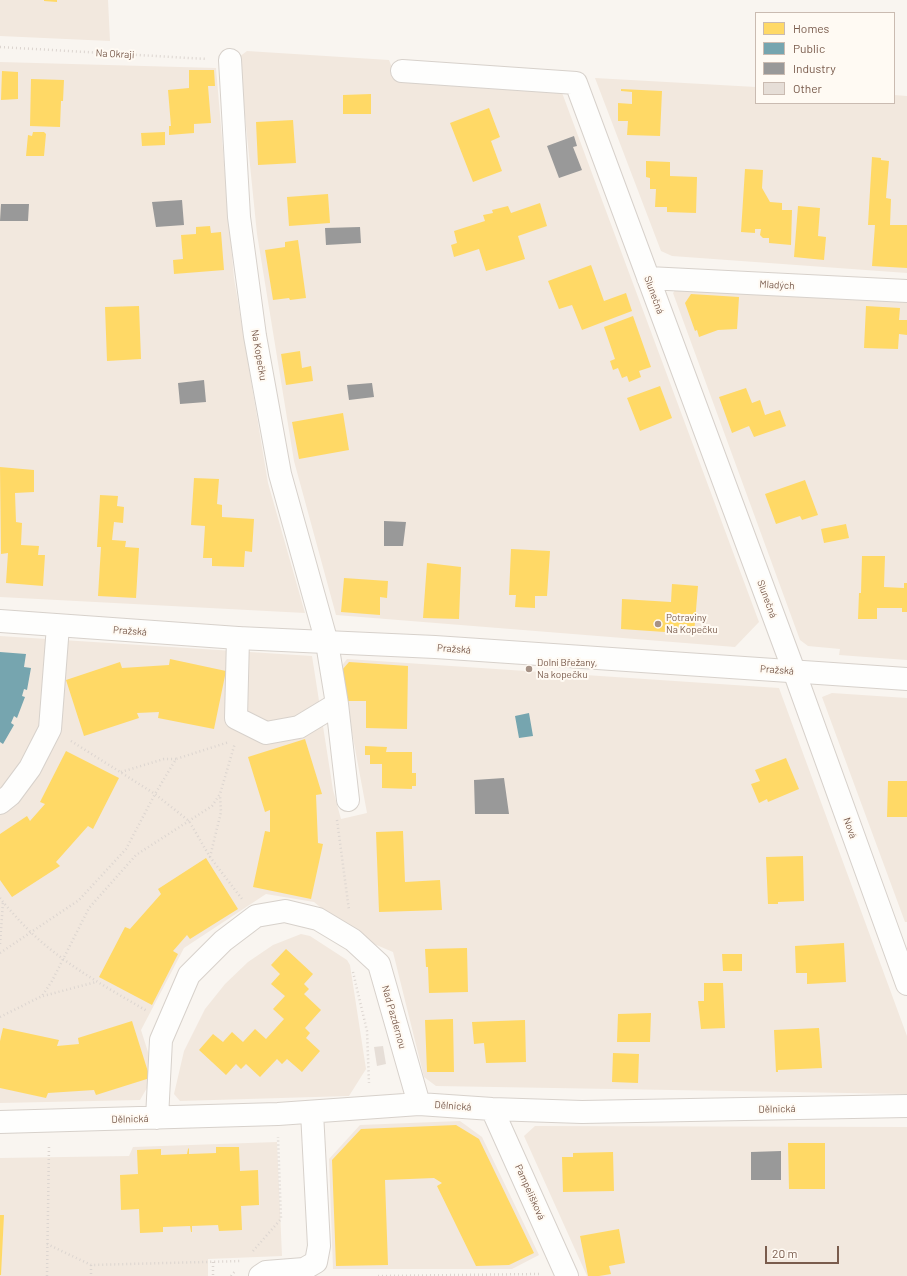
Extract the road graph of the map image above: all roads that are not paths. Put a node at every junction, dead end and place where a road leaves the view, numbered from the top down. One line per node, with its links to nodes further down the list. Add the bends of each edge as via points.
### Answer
1 (230, 60): 8 (street, Na Kopečku, via 239,217 255,336 280,474)
2 (402, 71): 3 (street, Slunečná, via 576,83)
3 (648, 278): 4 (street, Mladých); 9 (street, Slunečná)
4 (907, 291)
5 (0, 621): 6 (street, Pražská)
6 (58, 626): 7 (street, Pražská); 13 (street, via 50,728 30,768 10,795)
7 (238, 638): 8 (street, Pražská); 11 (street, via 236,718 266,733 299,727)
8 (327, 643): 9 (street, Pražská, via 435,647); 11 (street)
9 (794, 672): 10 (street, Pražská); 14 (street, Nová)
10 (907, 679)
11 (337, 704): 12 (street)
12 (348, 800)
13 (0, 803)
14 (897, 933): 15 (street, Nová)
15 (907, 984)
16 (419, 1104): 18 (street, Dělnická); 19 (street, Dělnická); 20 (street, Nad Pazdernou, via 379,964 353,940 318,920 285,911 256,916 223,940 189,974 161,1040)
17 (907, 1106): 18 (street, Dělnická, via 582,1112)
18 (492, 1109): 22 (street, Pampelišková)
19 (312, 1112): 20 (street, Dělnická); 23 (street, via 319,1246 316,1262 304,1269 266,1272)
20 (157, 1118): 21 (street, Dělnická)
21 (0, 1122)
22 (566, 1275)
23 (260, 1276)

